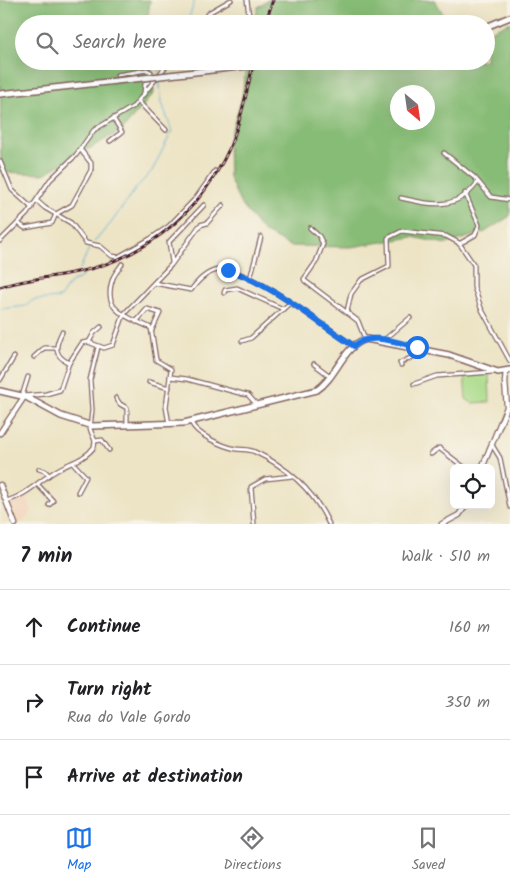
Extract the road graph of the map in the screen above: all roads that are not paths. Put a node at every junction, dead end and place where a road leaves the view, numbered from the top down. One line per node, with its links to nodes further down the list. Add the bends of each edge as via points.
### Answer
1 (231, 0): 3 (street)
2 (247, 0): 4 (street)
3 (208, 15)
4 (249, 15)
5 (510, 16): 6 (main road)
6 (495, 23)
7 (163, 70): 11 (street)
8 (212, 70): 10 (main road, bridge)
9 (117, 75): 11 (street, via 151,72)
10 (0, 94)
11 (144, 95): 12 (street)
12 (138, 102): 13 (street); 14 (street)
13 (113, 118): 15 (street, via 122,132); 16 (street, via 99,125)
14 (166, 130)
15 (110, 141)
16 (80, 149): 24 (street, via 50,180); 28 (street, via 91,163 91,170 72,205)
17 (444, 153): 20 (street)
18 (0, 161): 27 (street, via 12,190)
19 (215, 171): 28 (street, via 196,198 169,226 118,257 100,246 86,243 71,223)
20 (478, 182): 21 (street); 23 (street, via 491,197)
21 (465, 194): 22 (street, via 444,205); 33 (street, via 480,225 475,235)
22 (401, 198)
23 (510, 200)
24 (37, 201): 27 (street); 28 (street)
25 (204, 205): 34 (street, via 169,242)
26 (223, 205): 34 (street, via 207,223 200,225)
27 (32, 208): 29 (street)
28 (56, 214): 29 (street, via 52,223 26,228)
29 (18, 223): 32 (street)
30 (310, 228): 41 (street, via 323,244 305,282 332,304)
31 (261, 237): 36 (street)
32 (0, 241)
33 (460, 244): 41 (street, via 436,234 402,231 392,234 388,238 389,266 361,280 351,294); 58 (street, via 474,266 474,287 481,308)
34 (172, 262): 37 (street)
35 (122, 264): 42 (street, via 113,279 111,302)
36 (250, 279): 37 (street, via 222,270 204,276 191,290); 39 (street)
37 (154, 283): 42 (street)
38 (224, 293): 40 (street, via 237,288)
39 (290, 303): 40 (street); 52 (street)
40 (283, 309): 49 (street, via 250,338)
41 (347, 311): 48 (street, via 358,320)
42 (123, 316): 44 (street); 54 (street, via 113,345)
43 (410, 318): 50 (street)
44 (136, 322): 46 (street); 46 (street, via 147,309 160,313)
45 (101, 328): 51 (street)
46 (152, 330): 66 (street, via 154,355 156,360 172,369)
47 (62, 332): 53 (street)
48 (365, 339): 50 (main road); 52 (main road)
49 (242, 341)
50 (383, 341): 55 (main road)
51 (89, 342): 54 (street); 59 (street, via 79,345)
52 (354, 346): 64 (main road)
53 (55, 348): 57 (street, via 44,348); 59 (street, via 60,358)
54 (98, 348): 80 (street, via 90,380)
55 (420, 348): 61 (street, via 416,355); 63 (main road)
56 (14, 357): 67 (street)
57 (34, 357)
58 (510, 361)
59 (69, 363): 74 (street, via 60,390)
60 (314, 364): 64 (street)
61 (401, 365)
62 (508, 370): 63 (main road); 69 (street)
63 (497, 371): 69 (street); 70 (street, via 437,376)
64 (330, 376): 77 (main road, via 314,391)
65 (28, 377): 74 (street)
66 (170, 377): 71 (street); 77 (street, via 187,378 248,395)
67 (0, 380)
68 (149, 382): 71 (street)
69 (505, 382): 72 (street)
70 (414, 384)
71 (169, 388): 79 (street, via 166,407)
72 (508, 390): 76 (street)
73 (0, 391): 74 (main road)
74 (23, 396): 80 (main road, via 61,416); 82 (street)
75 (116, 398): 81 (street, via 127,408)
76 (509, 405): 84 (street)
77 (257, 406): 78 (main road)
78 (191, 422): 79 (main road); 92 (street, via 196,432 222,445 252,450)
79 (169, 425): 81 (main road)
80 (90, 426): 81 (main road); 83 (street)
81 (127, 426)
82 (0, 433)
83 (95, 441): 85 (street, via 102,440); 87 (street, via 91,451)
84 (492, 445): 89 (street); 98 (street, via 500,458)
85 (109, 450)
86 (431, 454): 88 (street, via 439,448)
87 (74, 464): 91 (street); 95 (street, via 86,477)
88 (460, 464)
89 (484, 464)
90 (39, 469): 91 (street)
91 (49, 475): 94 (street)
92 (293, 476): 101 (street, via 265,479 254,484 250,494); 102 (street)
93 (0, 485): 96 (street)
94 (38, 485): 96 (street); 97 (street, via 53,501)
95 (78, 492)
96 (6, 501): 100 (street)
97 (49, 505)
98 (510, 507)
99 (463, 509): 103 (street)
100 (15, 524)
101 (254, 524)
102 (329, 524)
103 (442, 524)

